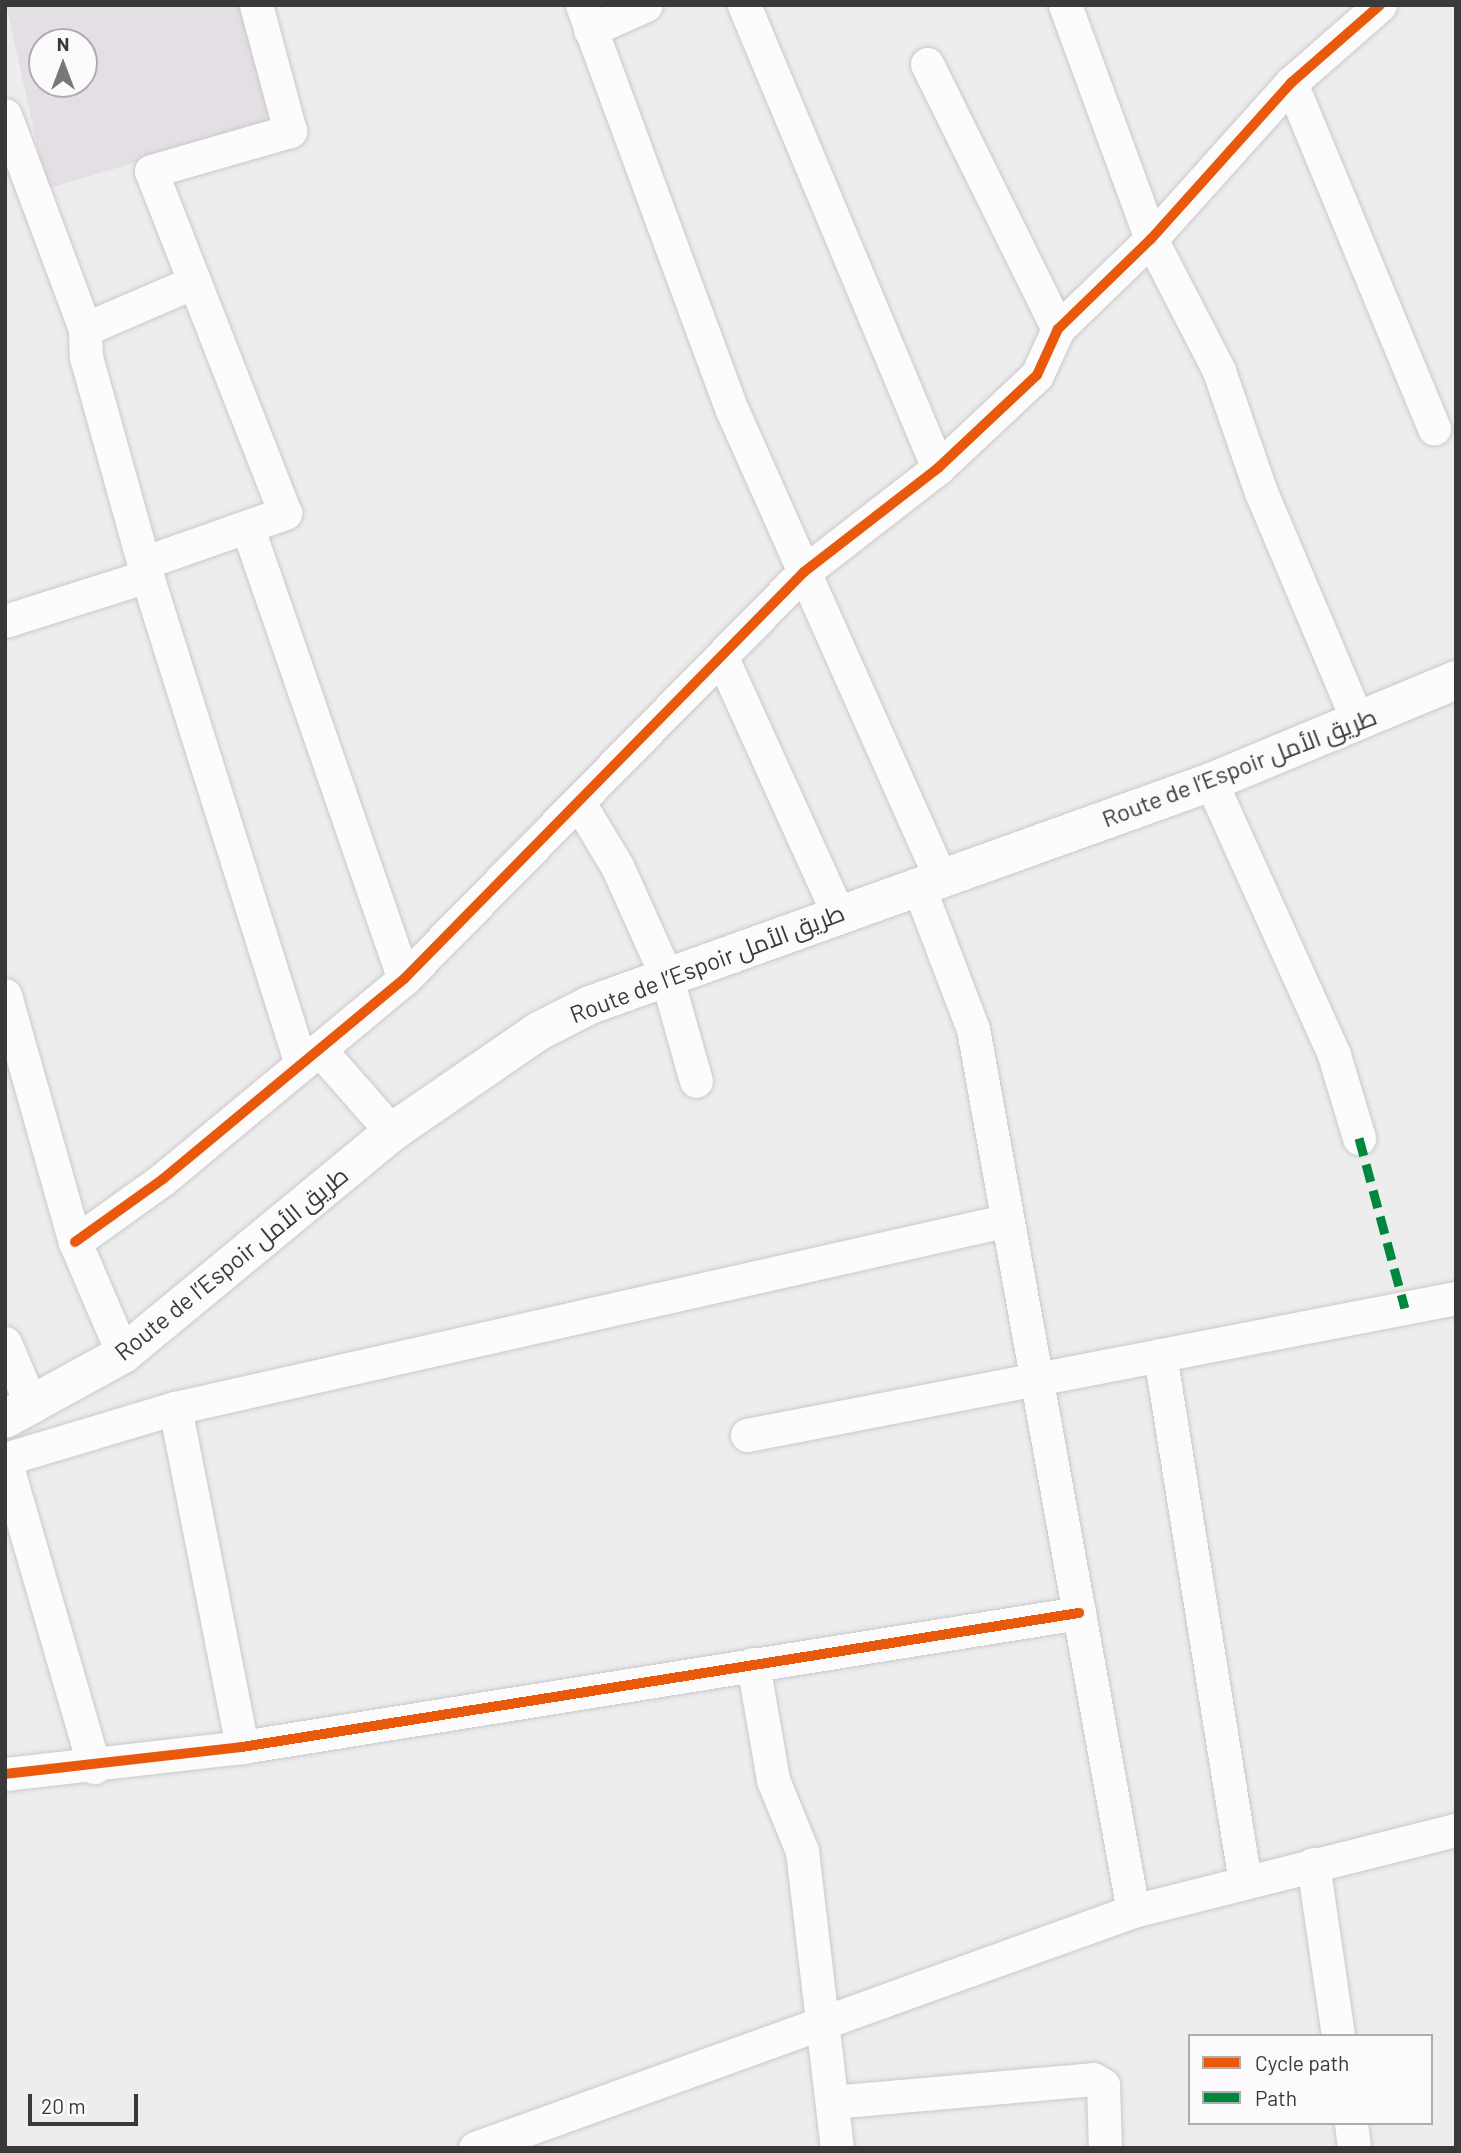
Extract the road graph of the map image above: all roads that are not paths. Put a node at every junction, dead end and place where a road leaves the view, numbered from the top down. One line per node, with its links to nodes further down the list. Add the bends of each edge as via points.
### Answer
1 (256, 5): 11 (street, via 290,131 151,171)
2 (646, 5): 6 (street)
3 (744, 5): 15 (street)
4 (1065, 5): 10 (street)
5 (1380, 5): 8 (street)
6 (587, 18): 18 (street, via 733,410)
7 (927, 64): 13 (street)
8 (1291, 83): 10 (street); 14 (street)
9 (9, 136): 12 (street)
10 (1151, 239): 13 (street); 22 (street, via 1219,370 1261,492)
11 (194, 282): 12 (street); 16 (street, via 285,513)
12 (85, 329): 17 (street, via 86,357)
13 (1058, 329): 15 (street, via 1037,375)
14 (1434, 429)
15 (939, 468): 18 (street)
16 (248, 529): 17 (street); 28 (street)
17 (145, 569): 19 (street); 30 (street)
18 (804, 572): 20 (street); 25 (street)
19 (5, 621)
20 (723, 660): 24 (street); 26 (street)
21 (1456, 680): 22 (highway, Route de l’Espoir طريق الأمل)
22 (1358, 722): 23 (highway, Route de l’Espoir طريق الأمل)
23 (1211, 782): 25 (highway, Route de l’Espoir طريق الأمل); 33 (street, via 1334,1055)
24 (579, 803): 27 (street, via 617,866); 28 (street)
25 (929, 881): 26 (highway, Route de l’Espoir طريق الأمل); 34 (street, via 973,1029)
26 (837, 911): 27 (highway, Route de l’Espoir طريق الأمل)
27 (666, 975): 31 (street); 32 (highway, Route de l’Espoir طريق الأمل, via 539,1031)
28 (404, 979): 30 (street)
29 (5, 995): 35 (street)
30 (310, 1057): 32 (street); 35 (street)
31 (696, 1082)
32 (392, 1132): 38 (highway, Route de l’Espoir طريق الأمل)
33 (1359, 1138)
34 (1004, 1221): 40 (street); 41 (street)
35 (75, 1242): 38 (street)
36 (1456, 1298): 39 (street)
37 (5, 1343): 42 (street)
38 (122, 1354): 42 (highway, Route de l’Espoir طريق الأمل)
39 (1160, 1355): 40 (street); 52 (street)
40 (1036, 1379): 43 (street); 45 (street)
41 (175, 1408): 44 (street); 47 (street)
42 (19, 1413)
43 (747, 1435)
44 (5, 1460): 48 (street)
45 (1079, 1612): 46 (street); 53 (street)
46 (753, 1664): 47 (street); 54 (street, via 773,1780 802,1851)
47 (242, 1747): 48 (street)
48 (94, 1767): 49 (street)
49 (5, 1774)
50 (1456, 1830): 51 (street)
51 (1313, 1864): 52 (street); 55 (street)
52 (1245, 1882): 53 (street)
53 (1133, 1911): 54 (street)
54 (822, 2026): 56 (street); 58 (street)
55 (1338, 2034)
56 (832, 2102): 59 (street); 60 (street, via 1093,2079 1103,2085)
57 (1351, 2125): 61 (street)
58 (475, 2148)
59 (837, 2148)
60 (1105, 2148)
61 (1354, 2148)

